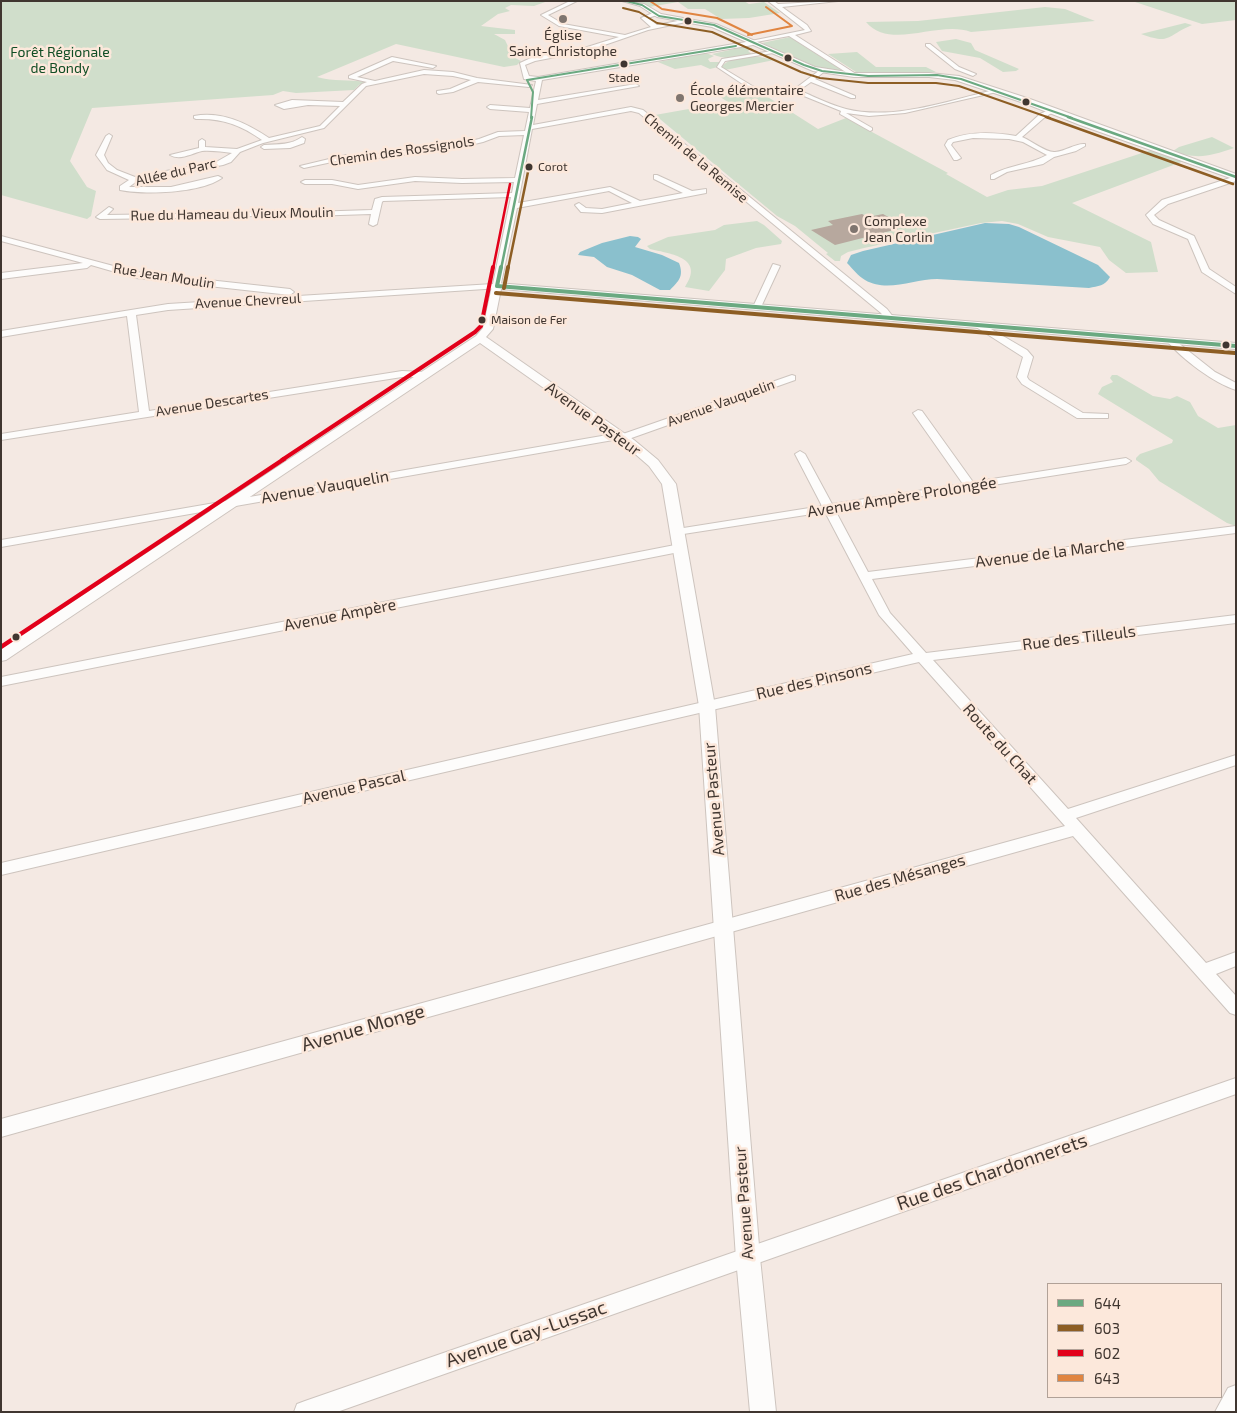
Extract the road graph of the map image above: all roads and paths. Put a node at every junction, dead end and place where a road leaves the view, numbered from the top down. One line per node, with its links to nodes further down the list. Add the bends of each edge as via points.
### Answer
1 (575, 1): 10 (street, via 544,15 561,25)
2 (625, 1): 6 (street, via 642,5)
3 (770, 1): 5 (street)
4 (836, 1): 5 (street)
5 (778, 6): 9 (street, via 808,29)
6 (655, 14): 7 (street); 8 (street, via 644,18)
7 (688, 21): 8 (street); 11 (street, via 714,25)
8 (656, 27): 10 (street)
9 (792, 35): 11 (street); 18 (street)
10 (624, 36): 24 (street, via 585,50 528,61 521,66)
11 (751, 43): 13 (street); 19 (street)
12 (928, 45): 20 (street, via 957,68 973,74)
13 (772, 52): 14 (street, via 724,60); 16 (street)
14 (720, 68): 15 (street); 30 (street, via 752,88)
15 (711, 69)
16 (822, 71): 18 (street); 23 (street)
17 (449, 74): 22 (street, Allée du Parc); 25 (street, Allée du Parc, via 418,72); 25 (street, via 439,68 396,59 351,77)
18 (854, 75): 20 (street)
19 (548, 76): 21 (street); 24 (street)
20 (947, 76): 28 (street)
21 (539, 79): 24 (street); 27 (street)
22 (477, 80): 24 (street, Allée du Parc); 29 (street)
23 (812, 80): 31 (street); 36 (street, via 798,89 801,93)
24 (528, 81): 27 (street, via 534,80 534,86); 34 (street)
25 (373, 82): 33 (street, Allée du Parc, via 364,85)
26 (636, 86): 34 (street)
27 (538, 88): 34 (street)
28 (998, 91): 36 (street, via 898,112 854,113); 37 (street)
29 (439, 92)
30 (750, 96)
31 (853, 97)
32 (306, 103): 33 (street)
33 (345, 104): 44 (street, Allée du Parc, via 322,127)
34 (534, 106): 35 (street); 40 (street)
35 (490, 107)
36 (842, 110): 39 (street, via 842,114)
37 (1051, 111): 42 (street, via 1043,114); 52 (street)
38 (196, 117): 44 (street, via 238,122)
39 (870, 129)
40 (530, 130): 51 (street, Chemin des Rossignols, via 498,134 481,141 371,157 346,157); 57 (street); 77 (street, Chemin de la Remise, via 631,110 641,111)
41 (109, 136): 56 (street, via 100,155 104,163 116,173)
42 (1017, 138): 49 (street); 50 (street, via 977,135 956,138 948,145)
43 (302, 139): 45 (street, via 302,142 290,146)
44 (267, 140): 45 (street, Allée du Parc)
45 (253, 145): 47 (street, Allée du Parc)
46 (1083, 145): 49 (street)
47 (238, 151): 48 (street, via 202,145 192,153); 56 (street, Allée du Parc, via 228,160)
48 (174, 155)
49 (1052, 155): 54 (street, via 1040,162 1005,170)
50 (957, 158)
51 (304, 166)
52 (1236, 176): 73 (street, via 1164,202 1150,215 1156,222 1192,238 1205,270)
53 (658, 177): 60 (street)
54 (994, 177)
55 (218, 178): 56 (street, Allée du Parc, via 180,189 139,191 123,188)
56 (135, 179)
57 (518, 180): 58 (street, via 415,179 358,187); 61 (street)
58 (305, 182)
59 (703, 191): 60 (street)
60 (692, 194): 62 (street)
61 (515, 195): 63 (street); 66 (street, via 382,199 378,201)
62 (640, 204): 63 (street, via 610,189); 64 (street, via 602,211 584,210)
63 (513, 206): 72 (street)
64 (579, 206)
65 (109, 209): 66 (street, Rue du Hameau du Vieux Moulin, via 100,217)
66 (376, 212): 67 (street)
67 (374, 224)
68 (1, 238): 69 (street, Rue Jean Moulin)
69 (93, 264): 71 (street); 74 (street, Rue Jean Moulin, via 136,275)
70 (776, 266): 75 (street)
71 (1, 276)
72 (497, 286): 74 (street, Avenue Chevreul, via 330,296); 75 (street); 80 (street, via 488,329)
73 (1236, 290)
74 (291, 295): 76 (street, Avenue Chevreul)
75 (757, 307): 77 (street)
76 (131, 312): 79 (street, Avenue Chevreul); 87 (street)
77 (889, 318): 78 (street)
78 (979, 325): 81 (street); 88 (street, via 1024,352 1028,357 1022,377 1025,382 1081,416)
79 (1, 334)
80 (480, 338): 83 (street); 90 (street, Avenue Pasteur)
81 (1172, 341): 82 (street); 85 (street, via 1212,374)
82 (1236, 346)
83 (423, 375): 87 (street, Avenue Descartes, via 402,374); 94 (street)
84 (792, 378): 90 (street, Avenue Vauquelin)
85 (1236, 387)
86 (918, 413): 93 (street)
87 (144, 414): 89 (street, Avenue Descartes)
88 (1104, 416)
89 (1, 437)
90 (621, 437): 94 (street, Avenue Vauquelin); 97 (street, Avenue Pasteur, via 665,476)
91 (800, 454): 95 (street, Route du Chat)
92 (1126, 461): 93 (street, Avenue Ampère Prolongée)
93 (970, 486): 95 (street, Avenue Ampère Prolongée)
94 (233, 503): 98 (street, Avenue Vauquelin); 102 (street)
95 (828, 509): 97 (street, Avenue Ampère Prolongée); 100 (street, Route du Chat)
96 (1236, 529): 100 (street, Avenue de la Marche)
97 (678, 532): 99 (street, Avenue Pasteur)
98 (1, 544)
99 (680, 548): 104 (street, Avenue Ampère); 105 (street, Avenue Pasteur)
100 (864, 576): 103 (street, Route du Chat, via 886,615)
101 (1236, 619): 103 (street, Rue des Tilleuls)
102 (1, 656)
103 (922, 657): 105 (street, Rue des Pinsons); 107 (street, Route du Chat)
104 (1, 682)
105 (707, 706): 109 (street, Avenue Pascal); 110 (street, Avenue Pasteur)
106 (1236, 760): 107 (street)
107 (1065, 816): 108 (street, Route du Chat)
108 (1076, 829): 110 (street, Rue des Mésanges); 112 (street, Route du Chat)
109 (1, 869)
110 (724, 927): 115 (street, Avenue Monge); 116 (street, Avenue Pasteur)
111 (1236, 959): 112 (street)
112 (1203, 971): 113 (street, Route du Chat)
113 (1236, 1008)
114 (1236, 1086): 116 (street, Rue des Chardonnerets)
115 (1, 1128)
116 (748, 1258): 118 (street, Avenue Gay-Lussac); 119 (street, Avenue Pasteur)
117 (1236, 1396): 120 (street)
118 (305, 1412)
119 (762, 1412)
120 (1226, 1412)

